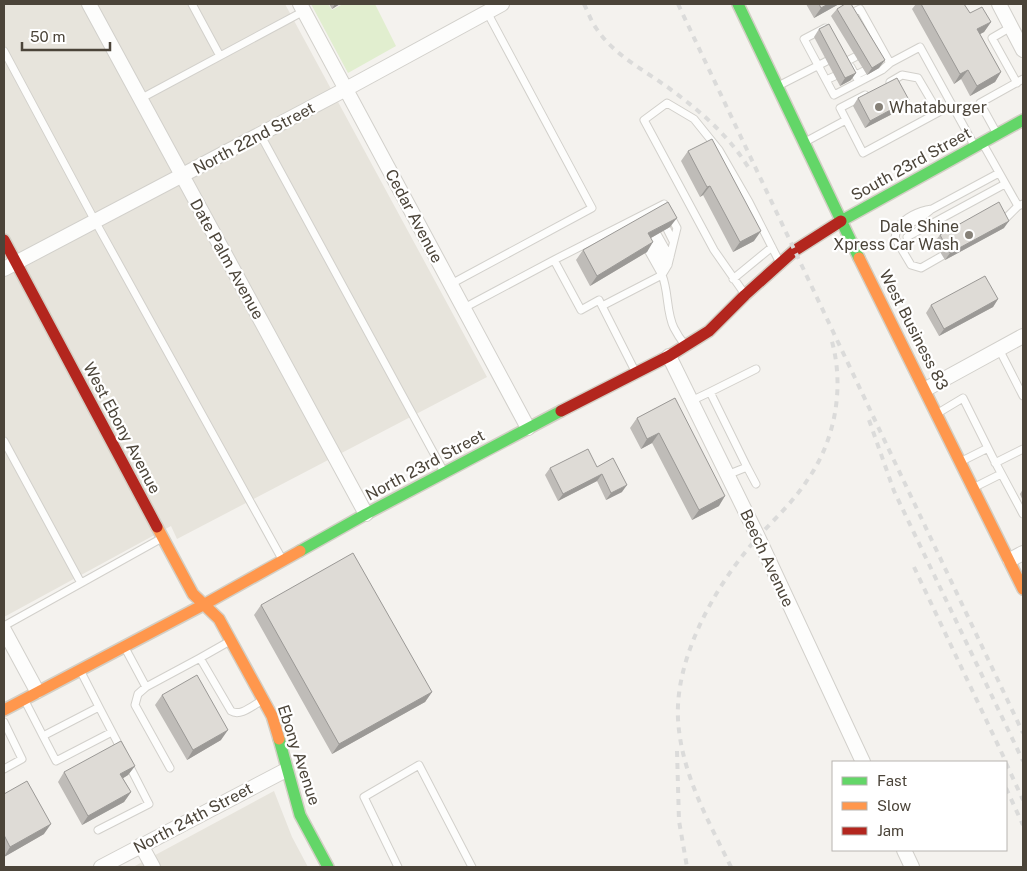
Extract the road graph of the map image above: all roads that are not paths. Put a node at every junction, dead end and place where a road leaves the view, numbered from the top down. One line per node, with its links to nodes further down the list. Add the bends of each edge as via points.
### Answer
1 (89, 4): 32 (street, Date Palm Avenue)
2 (192, 4): 16 (lane)
3 (502, 4): 7 (street, North 22nd Street)
4 (738, 4): 29 (main road, West Business 83)
5 (999, 4): 10 (street)
6 (302, 8): 16 (lane); 30 (street, Cedar Avenue)
7 (487, 12): 30 (street, North 22nd Street); 59 (lane, via 592,208)
8 (850, 18): 19 (lane, via 860,9 878,48)
9 (832, 27): 12 (lane, via 804,39)
10 (1011, 27): 13 (street); 27 (lane, via 992,38)
11 (818, 45): 12 (lane)
12 (810, 50): 21 (lane)
13 (1023, 50)
14 (4, 51): 45 (lane)
15 (843, 52): 22 (lane)
16 (220, 56): 32 (lane)
17 (857, 60): 22 (lane)
18 (827, 61): 21 (lane)
19 (889, 61): 20 (lane); 25 (lane, via 882,70); 33 (lane, via 920,47)
20 (877, 63)
21 (818, 66): 26 (lane); 29 (lane)
22 (848, 66): 25 (lane)
23 (864, 71): 25 (lane)
24 (835, 76): 26 (lane)
25 (857, 78): 26 (lane, via 834,95)
26 (826, 80)
27 (1020, 81): 38 (lane, via 980,103)
28 (887, 84): 34 (lane, via 902,75 918,78)
29 (778, 86): 39 (main road, West Business 83)
30 (346, 89): 37 (street, North 22nd Street); 59 (street, Cedar Avenue)
31 (871, 92): 35 (lane, via 840,108)
32 (140, 99): 42 (street, Date Palm Avenue)
33 (952, 105): 34 (lane); 40 (lane)
34 (938, 112): 35 (lane, via 864,153)
35 (846, 120): 39 (lane)
36 (1022, 124): 38 (main road, South 23rd Street)
37 (260, 134): 42 (street, North 22nd Street); 81 (lane)
38 (998, 134): 40 (main road, South 23rd Street)
39 (804, 142): 46 (main road, West Business 83)
40 (979, 145): 41 (lane); 46 (main road, South 23rd Street)
41 (999, 173): 43 (lane); 53 (lane, via 932,209 924,217 897,228 895,238 911,266 921,268)
42 (182, 175): 45 (street, North 22nd Street); 86 (street, Date Palm Avenue)
43 (1005, 184): 44 (lane); 49 (lane)
44 (1021, 205): 47 (lane)
45 (95, 221): 57 (street, North 22nd Street); 91 (lane)
46 (841, 221): 56 (main road, North 23rd Street, via 794,251); 69 (main road, West Business 83)
47 (1001, 223)
48 (655, 236): 51 (lane); 55 (lane); 55 (lane); 55 (lane)
49 (907, 237)
50 (4, 240): 57 (main road)
51 (673, 241): 54 (lane, via 676,228 664,204 645,217); 55 (lane)
52 (772, 247): 56 (lane); 58 (lane); 58 (lane, via 719,150 694,119 667,103 644,120)
53 (942, 256)
54 (554, 260): 61 (lane, via 581,310 599,300); 62 (lane)
55 (667, 264): 61 (lane); 64 (lane, via 668,310 673,327)
56 (780, 264): 60 (main road, North 23rd Street)
57 (10, 266): 88 (main road, West Ebony Avenue)
58 (733, 279): 60 (lane)
59 (451, 284): 62 (street, Cedar Avenue)
60 (745, 295): 64 (main road, North 23rd Street, via 709,331)
61 (602, 306): 68 (lane)
62 (464, 308): 74 (street, Cedar Avenue)
63 (1023, 336): 65 (street)
64 (685, 346): 66 (main road, North 23rd Street)
65 (999, 349): 69 (street); 71 (lane)
66 (669, 356): 68 (main road, North 23rd Street); 72 (street, Beech Avenue)
67 (756, 369): 70 (lane)
68 (636, 373): 74 (main road, North 23rd Street)
69 (926, 389): 73 (main road, West Business 83)
70 (710, 392): 72 (lane); 80 (lane)
71 (1023, 396)
72 (691, 401): 83 (street, Beech Avenue)
73 (938, 413): 76 (lane, via 963,398); 78 (main road, West Business 83)
74 (528, 428): 81 (main road, North 23rd Street)
75 (4, 440): 92 (lane)
76 (988, 448): 78 (lane); 79 (lane)
77 (1023, 449): 79 (lane)
78 (962, 461): 85 (main road, West Business 83)
79 (995, 463): 82 (lane)
80 (747, 467): 83 (lane); 84 (lane)
81 (445, 472): 86 (main road, North 23rd Street)
82 (1001, 474): 85 (lane); 87 (lane)
83 (727, 476): 109 (street, Beech Avenue)
84 (756, 484)
85 (974, 488): 90 (main road, West Business 83)
86 (366, 514): 91 (main road, North 23rd Street)
87 (1023, 514)
88 (162, 538): 92 (lane); 94 (main road, West Ebony Avenue, via 193,594)
89 (1023, 553): 90 (street)
90 (1010, 560): 93 (main road, West Business 83)
91 (283, 561): 94 (main road, North 23rd Street)
92 (81, 583): 95 (lane)
93 (1023, 588)
94 (206, 604): 96 (main road, Ebony Avenue); 97 (main road, North 23rd Street)
95 (4, 628): 101 (street)
96 (231, 641): 98 (lane); 103 (main road, Ebony Avenue)
97 (124, 646): 99 (main road, North 23rd Street); 100 (lane)
98 (200, 658): 100 (lane); 103 (lane, via 235,713 241,713)
99 (80, 669): 101 (main road, North 23rd Street); 104 (lane)
100 (146, 687): 110 (lane, via 138,694 135,705)
101 (37, 691): 102 (main road, North 23rd Street)
102 (23, 698): 105 (main road, North 23rd Street); 108 (lane)
103 (263, 699): 112 (main road, Ebony Avenue, via 272,716)
104 (99, 707): 107 (lane); 108 (lane)
105 (4, 710)
106 (4, 722): 111 (lane, via 22,759)
107 (112, 732): 108 (lane, via 56,761); 113 (lane, via 149,804)
108 (43, 736)
109 (863, 761)
110 (170, 768)
111 (4, 769)
112 (286, 770): 114 (street, North 24th Street); 118 (main road, Ebony Avenue, via 300,815)
113 (98, 830)
114 (142, 845): 116 (street, North 24th Street); 117 (street)
115 (904, 851): 121 (street)
116 (101, 867)
117 (154, 867)
118 (328, 867)
119 (398, 867): 120 (lane, via 364,797 419,765)
120 (472, 867)
121 (912, 867)

